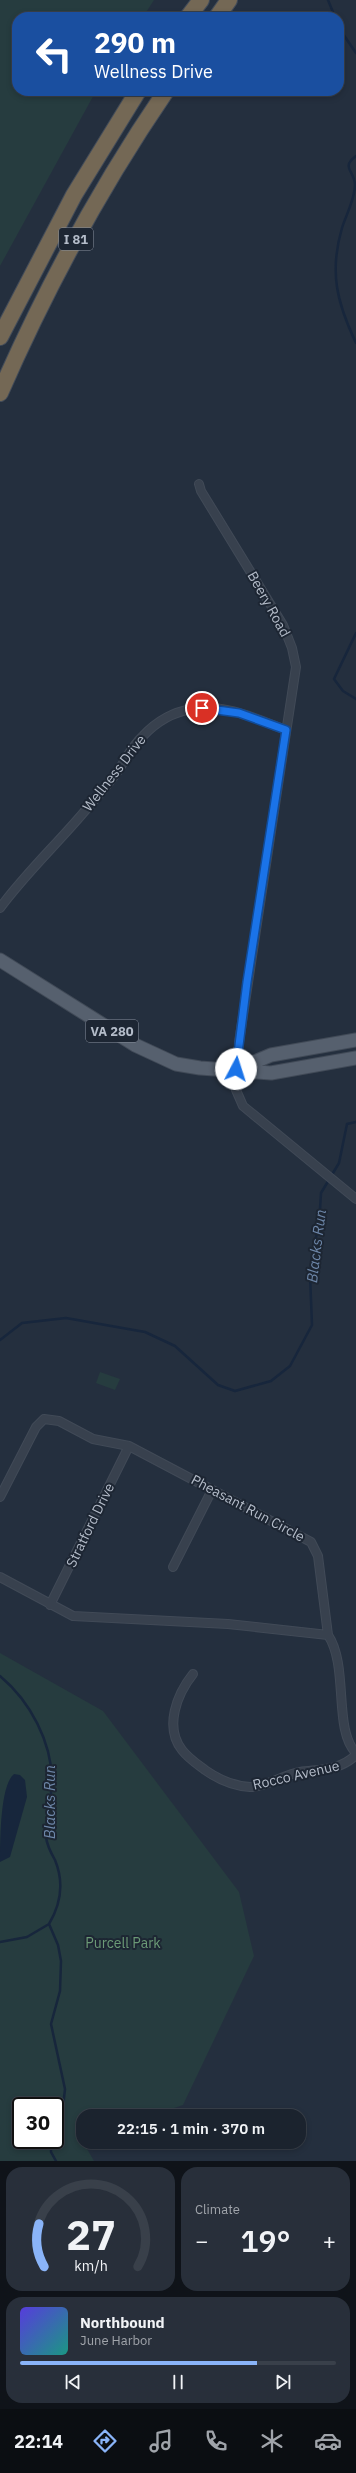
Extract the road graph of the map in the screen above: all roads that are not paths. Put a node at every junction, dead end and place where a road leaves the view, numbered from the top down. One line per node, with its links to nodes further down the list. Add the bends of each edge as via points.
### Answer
1 (201, 0): 3 (highway)
2 (229, 0): 4 (highway)
3 (192, 12)
4 (221, 12)
5 (135, 96): 7 (highway, I 81, via 74,196)
6 (163, 96): 8 (highway, I 81, via 125,154 74,243 28,331)
7 (0, 337)
8 (0, 393)
9 (199, 484): 10 (street, Beery Road, via 273,608 292,648 296,676)
10 (286, 730): 11 (street, Wellness Drive, via 239,713 210,708 193,708 175,713 158,722 142,736 119,770 17,885); 15 (street, Beery Road)
11 (0, 908)
12 (0, 960): 15 (main road, VA 280, via 151,1054 192,1067)
13 (356, 1040): 15 (main road, VA 280, via 271,1055)
14 (356, 1058): 15 (main road, VA 280, via 271,1073)
15 (236, 1069): 16 (street, Beery Road, via 236,1090 243,1106)
16 (356, 1199)
17 (129, 1446): 18 (street, Pheasant Run Circle); 19 (street, Pheasant Run Circle, via 93,1439 59,1421 44,1419 36,1427); 22 (street, Stratford Drive)
18 (212, 1490): 20 (street); 23 (street, Pheasant Run Circle, via 312,1542 318,1556)
19 (0, 1497)
20 (172, 1567)
21 (0, 1577): 22 (street)
22 (50, 1605): 23 (street, via 73,1616 228,1624)
23 (328, 1635): 25 (street, Rocco Avenue, via 337,1654 347,1738)
24 (193, 1674): 25 (street, Rocco Avenue, via 177,1704 174,1722 176,1736 188,1757 220,1779 239,1785 257,1786 296,1773 339,1767)
25 (356, 1754)

